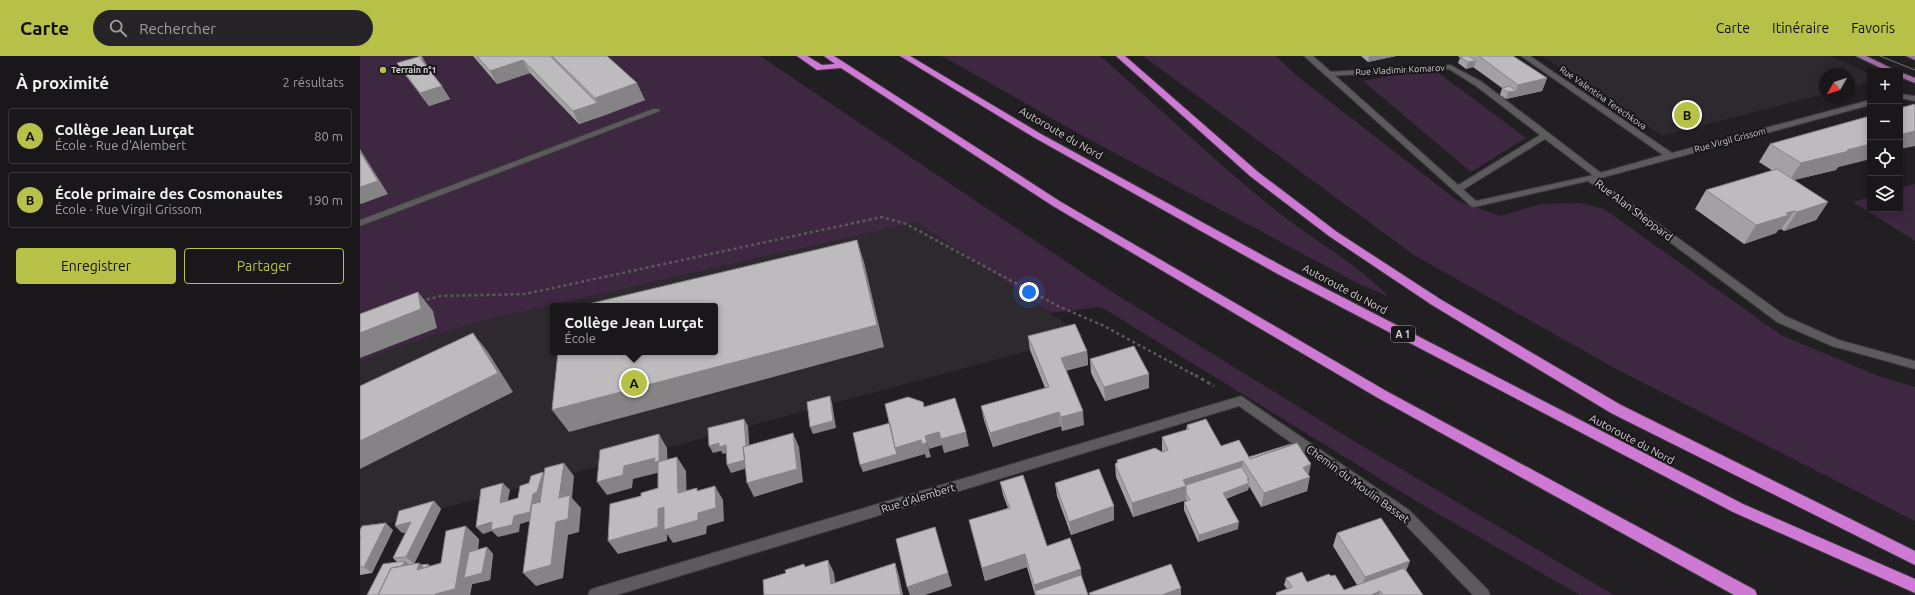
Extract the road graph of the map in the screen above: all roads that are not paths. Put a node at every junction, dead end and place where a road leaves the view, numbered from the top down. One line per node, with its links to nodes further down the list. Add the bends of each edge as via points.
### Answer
1 (801, 56): 10 (highway, via 820,68)
2 (828, 56): 10 (highway)
3 (904, 56): 27 (highway, Autoroute du Nord / A 1, via 1038,136 1280,270 1738,508)
4 (1120, 56): 26 (highway, via 1254,174 1334,234 1436,302 1616,409)
5 (1308, 56): 12 (street, Rue Alan Sheppard)
6 (1525, 56): 20 (street, Rue Valentina Terechkova)
7 (1860, 56): 11 (main road)
8 (1910, 56): 9 (main road)
9 (1915, 58)
10 (841, 66): 30 (highway, via 1057,204 1383,395)
11 (1886, 68)
12 (1328, 74): 19 (street, Rue Vladimir Komarov, via 1450,67 1479,84); 22 (street, Rue Alan Sheppard)
13 (1903, 75): 14 (main road)
14 (1915, 81)
15 (1903, 96): 16 (street)
16 (1915, 99)
17 (1867, 103): 20 (street, Rue Virgil Grissom)
18 (656, 111): 23 (street)
19 (1546, 135): 21 (street, Rue Vladimir Komarov); 22 (street)
20 (1670, 156): 21 (street, Rue Virgil Grissom)
21 (1594, 177): 22 (street, Rue Alan Sheppard, via 1474,204); 24 (street, Rue Alan Sheppard, via 1781,319 1836,343)
22 (1458, 189)
23 (360, 223)
24 (1915, 365)
25 (1241, 401): 28 (street, Rue d'Alembert); 29 (street, Chemin du Moulin Basset, via 1404,514)
26 (1915, 558)
27 (1915, 586)
28 (595, 595)
29 (1483, 595)
30 (1749, 595)

